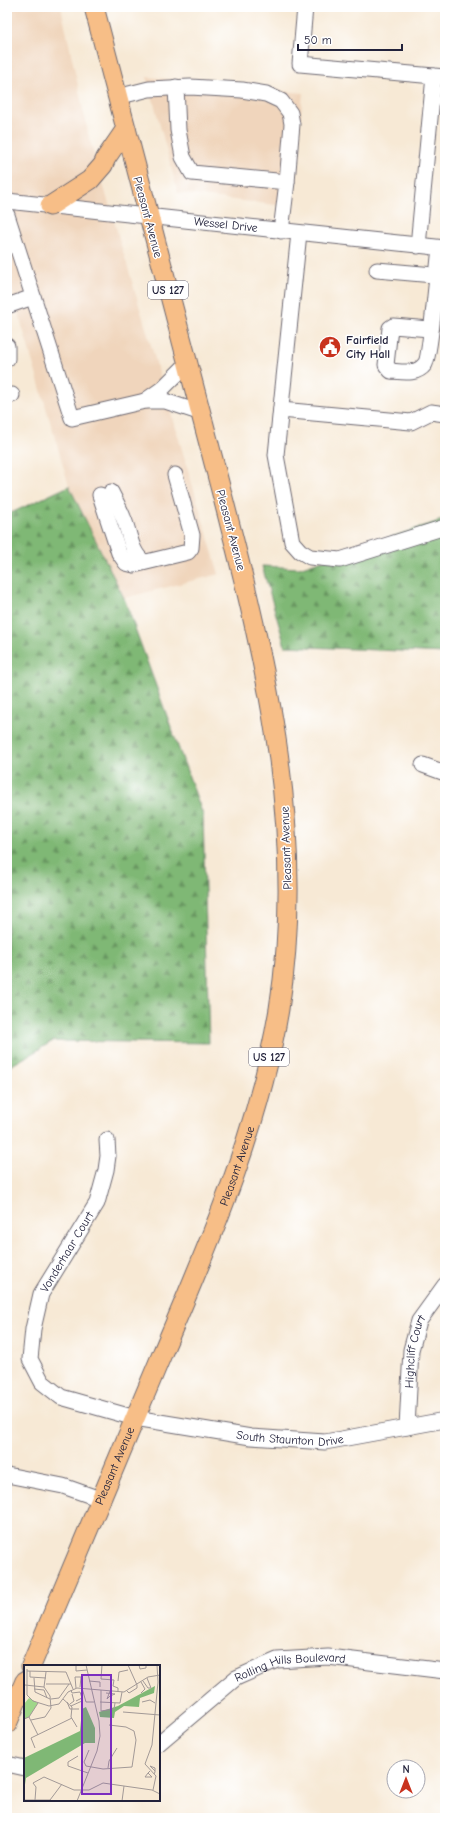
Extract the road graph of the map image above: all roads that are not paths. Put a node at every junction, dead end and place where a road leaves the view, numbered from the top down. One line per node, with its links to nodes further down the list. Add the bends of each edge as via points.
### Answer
1 (94, 7): 5 (main road, Pleasant Avenue / US 127)
2 (305, 7): 3 (street, via 300,64)
3 (440, 76): 14 (street)
4 (176, 88): 5 (street, via 149,89); 7 (street, via 178,130 183,157 192,173); 7 (street, via 242,90 266,94 281,101 290,113 292,124)
5 (117, 97): 6 (main road, Pleasant Avenue / US 127)
6 (126, 129): 9 (main road, via 90,180); 11 (main road, Pleasant Avenue / US 127)
7 (287, 182): 12 (street)
8 (7, 201): 9 (street, Wessel Drive)
9 (50, 206): 11 (street, Wessel Drive)
10 (7, 215): 18 (street)
11 (148, 217): 12 (street, Wessel Drive); 23 (main road, Pleasant Avenue / US 127)
12 (281, 231): 13 (street, Wessel Drive)
13 (299, 233): 14 (street, Wessel Drive); 25 (street)
14 (418, 246): 15 (street, Wessel Drive)
15 (442, 248): 17 (street)
16 (377, 270): 17 (street)
17 (441, 275): 20 (street)
18 (33, 297): 19 (street); 24 (street, via 72,418)
19 (7, 306)
20 (436, 320)
21 (7, 346): 22 (street)
22 (7, 359)
23 (188, 363): 24 (street, via 162,389); 26 (main road, Pleasant Avenue / US 127)
24 (145, 400): 26 (street, via 165,400)
25 (281, 410): 27 (street, via 411,422); 30 (street, via 276,455 292,542 300,551 310,557 340,560)
26 (201, 412): 35 (main road, Pleasant Avenue / US 127, via 246,586 273,714 284,794 288,864 287,938 279,1008 259,1102 240,1162 202,1260)
27 (438, 413)
28 (175, 476): 29 (street, via 192,536 188,552 144,562 138,558 124,519)
29 (106, 493)
30 (445, 527)
31 (423, 765): 32 (street)
32 (445, 773)
33 (107, 1140): 35 (street, Vonderhaar Court, via 106,1170 97,1203 41,1294 30,1359 42,1382 61,1397)
34 (445, 1285): 37 (street, Highcliff Court, via 419,1321 411,1350)
35 (135, 1418): 37 (street, South Staunton Drive, via 252,1437 326,1442); 39 (main road, Pleasant Avenue / US 127)
36 (445, 1420): 37 (street, South Staunton Drive)
37 (407, 1427)
38 (7, 1475): 39 (street, via 63,1486)
39 (100, 1499): 40 (main road, Pleasant Avenue / US 127)
40 (31, 1665)
41 (445, 1671): 44 (street, Rolling Hills Boulevard, via 328,1657 277,1660 236,1678)
42 (24, 1683): 43 (main road)
43 (7, 1724)
44 (160, 1741)
45 (7, 1764): 46 (street)
46 (24, 1768)

